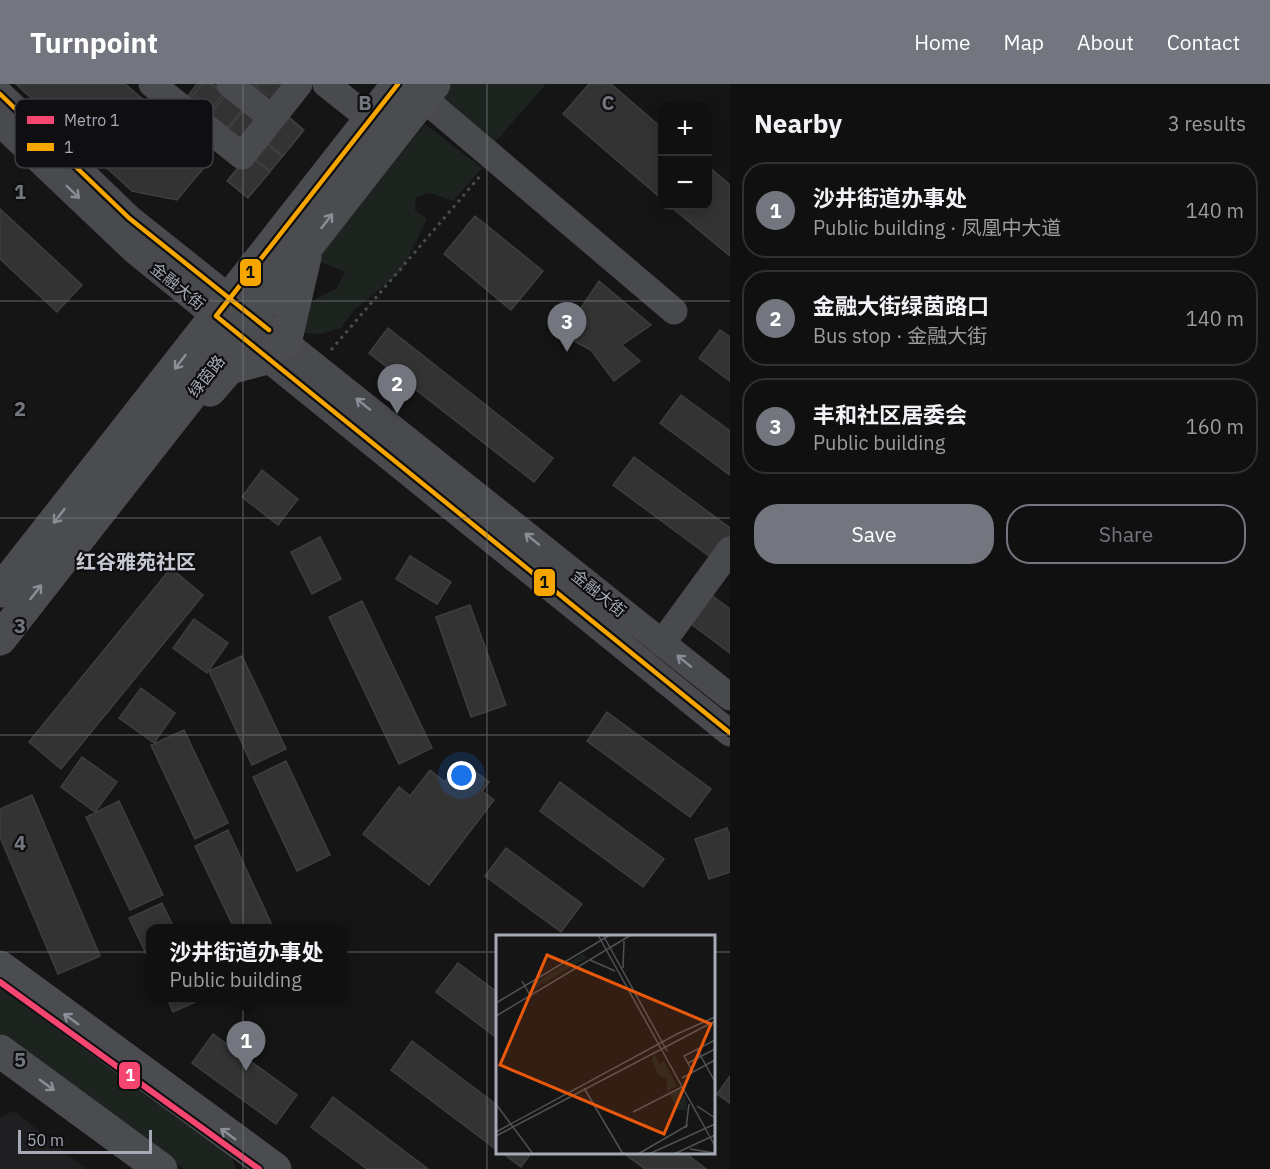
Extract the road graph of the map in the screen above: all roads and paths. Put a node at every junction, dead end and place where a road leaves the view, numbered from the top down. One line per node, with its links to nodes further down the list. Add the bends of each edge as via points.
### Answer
1 (152, 84): 6 (street)
2 (230, 84): 9 (street)
3 (299, 84): 9 (street)
4 (326, 84): 10 (street)
5 (418, 89): 10 (main road, 绿茵路); 14 (street); 17 (main road, 绿茵路, one-way to 5)
6 (182, 93)
7 (0, 94): 8 (street, 金融大街)
8 (15, 108)
9 (272, 118): 12 (street, via 242,156)
10 (370, 119): 19 (main road, 绿茵路)
11 (0, 123): 13 (street, 金融大街, one-way to 13)
12 (213, 126)
13 (15, 137)
14 (495, 159): 18 (street); 21 (path)
15 (47, 168): 19 (street, 金融大街, one-way to 19, via 135,251)
16 (77, 168): 19 (street, 金融大街)
17 (307, 247): 19 (main road, 绿茵路); 20 (main road)
18 (674, 311)
19 (234, 316): 20 (street, 金融大街); 22 (main road, 绿茵路); 24 (main road, 绿茵路, one-way to 24)
20 (276, 350): 21 (street, 金融大街); 22 (main road, via 228,368 175,431); 28 (street, 金融大街)
21 (316, 367): 26 (street, 金融大街, one-way to 21)
22 (153, 444): 25 (main road, 绿茵路, one-way to 22)
23 (730, 550): 26 (street)
24 (0, 591)
25 (0, 639)
26 (662, 643): 27 (street, 金融大街, one-way to 26)
27 (730, 697)
28 (730, 733)
29 (0, 967): 31 (main road, one-way to 29)
30 (0, 1051): 32 (main road, one-way to 32)
31 (269, 1164)
32 (161, 1169)

